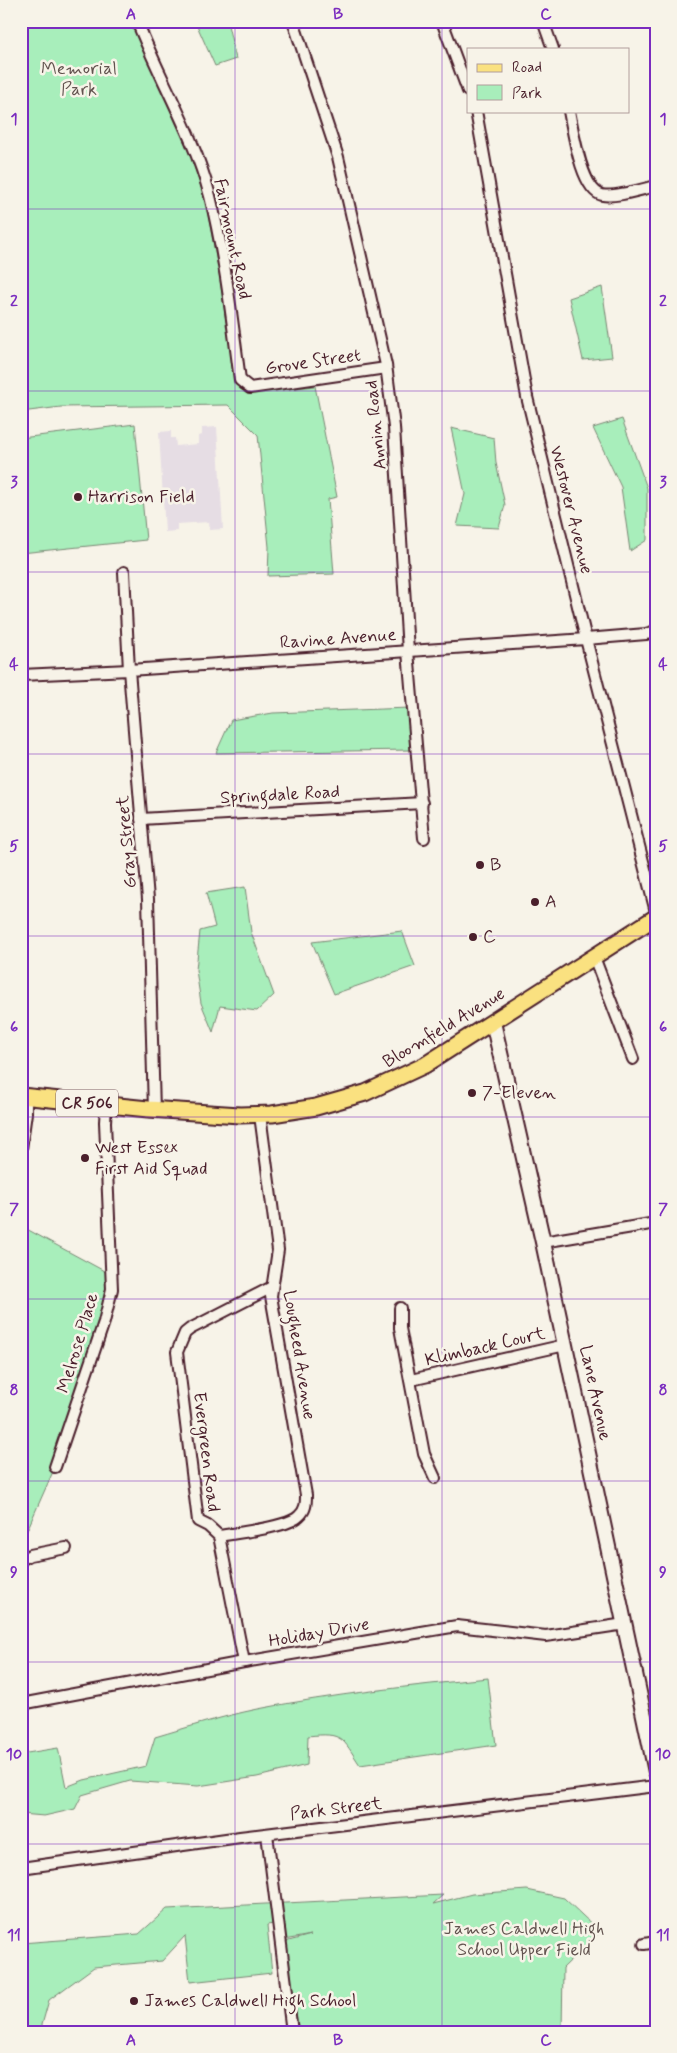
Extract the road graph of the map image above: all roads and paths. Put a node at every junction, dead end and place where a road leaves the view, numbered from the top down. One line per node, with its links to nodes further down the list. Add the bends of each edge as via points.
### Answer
1 (137, 21): 11 (street, Fairmount Road, via 210,195 226,272 240,380)
2 (293, 21): 10 (street, Annin Road, via 338,157)
3 (442, 21): 6 (street)
4 (543, 21): 5 (street)
5 (553, 48)
6 (467, 88)
7 (476, 112): 14 (street, Westover Avenue, via 527,397)
8 (569, 112): 9 (street, via 585,175 596,191 610,195)
9 (656, 186)
10 (386, 368): 11 (street, Grove Street, via 250,388); 15 (street, Annin Road, via 394,427)
11 (244, 384)
12 (124, 572): 16 (street, Gray Street)
13 (656, 631): 14 (street, Ravine Avenue)
14 (586, 639): 15 (street, Ravine Avenue); 21 (street, Westover Avenue)
15 (408, 651): 16 (street, Ravine Avenue); 18 (street, Annin Road)
16 (129, 670): 17 (street, Ravine Avenue); 19 (street, Gray Street)
17 (21, 675)
18 (422, 803): 19 (street, Springdale Road); 20 (street, Annin Road)
19 (141, 819): 28 (street, Gray Street, via 148,899)
20 (424, 838)
21 (656, 912)
22 (656, 917): 23 (main road, Bloomfield Avenue / CR 506)
23 (594, 956): 24 (main road, Bloomfield Avenue / CR 506); 25 (street)
24 (493, 1022): 29 (main road, Bloomfield Avenue / CR 506, via 425,1065 386,1085 316,1107); 32 (street, Lane Avenue)
25 (633, 1059)
26 (23, 1096): 27 (main road, Bloomfield Avenue / CR 506); 30 (street, via 26,1114)
27 (106, 1106): 28 (main road, Bloomfield Avenue / CR 506); 37 (street, Melrose Place, via 104,1122 112,1289 104,1322)
28 (154, 1110): 29 (main road, Bloomfield Avenue / CR 506)
29 (260, 1115): 33 (street, Lougheed Avenue, via 278,1250)
30 (21, 1149)
31 (656, 1223): 32 (street)
32 (543, 1242): 35 (street, Lane Avenue)
33 (272, 1286): 39 (street, Evergreen Road, via 190,1329 177,1352 198,1521); 39 (street, Lougheed Avenue, via 273,1310 306,1504 292,1522)
34 (400, 1308): 36 (street, Klimback Court, via 400,1328)
35 (565, 1345): 36 (street, Klimback Court); 42 (street, Lane Avenue)
36 (411, 1380): 38 (street, Klimback Court, via 424,1454)
37 (54, 1467)
38 (435, 1478)
39 (219, 1536): 43 (street, Evergreen Road)
40 (66, 1548): 41 (street, via 30,1555)
41 (21, 1560)
42 (625, 1624): 43 (street, Holiday Drive, via 546,1636 457,1626); 45 (street, Lane Avenue)
43 (244, 1662): 44 (street, Holiday Drive)
44 (21, 1704)
45 (656, 1772)
46 (656, 1786): 47 (street, Park Street)
47 (267, 1834): 48 (street, Park Street); 51 (street)
48 (21, 1868)
49 (656, 1942): 50 (street)
50 (644, 1944)
51 (292, 2032)

